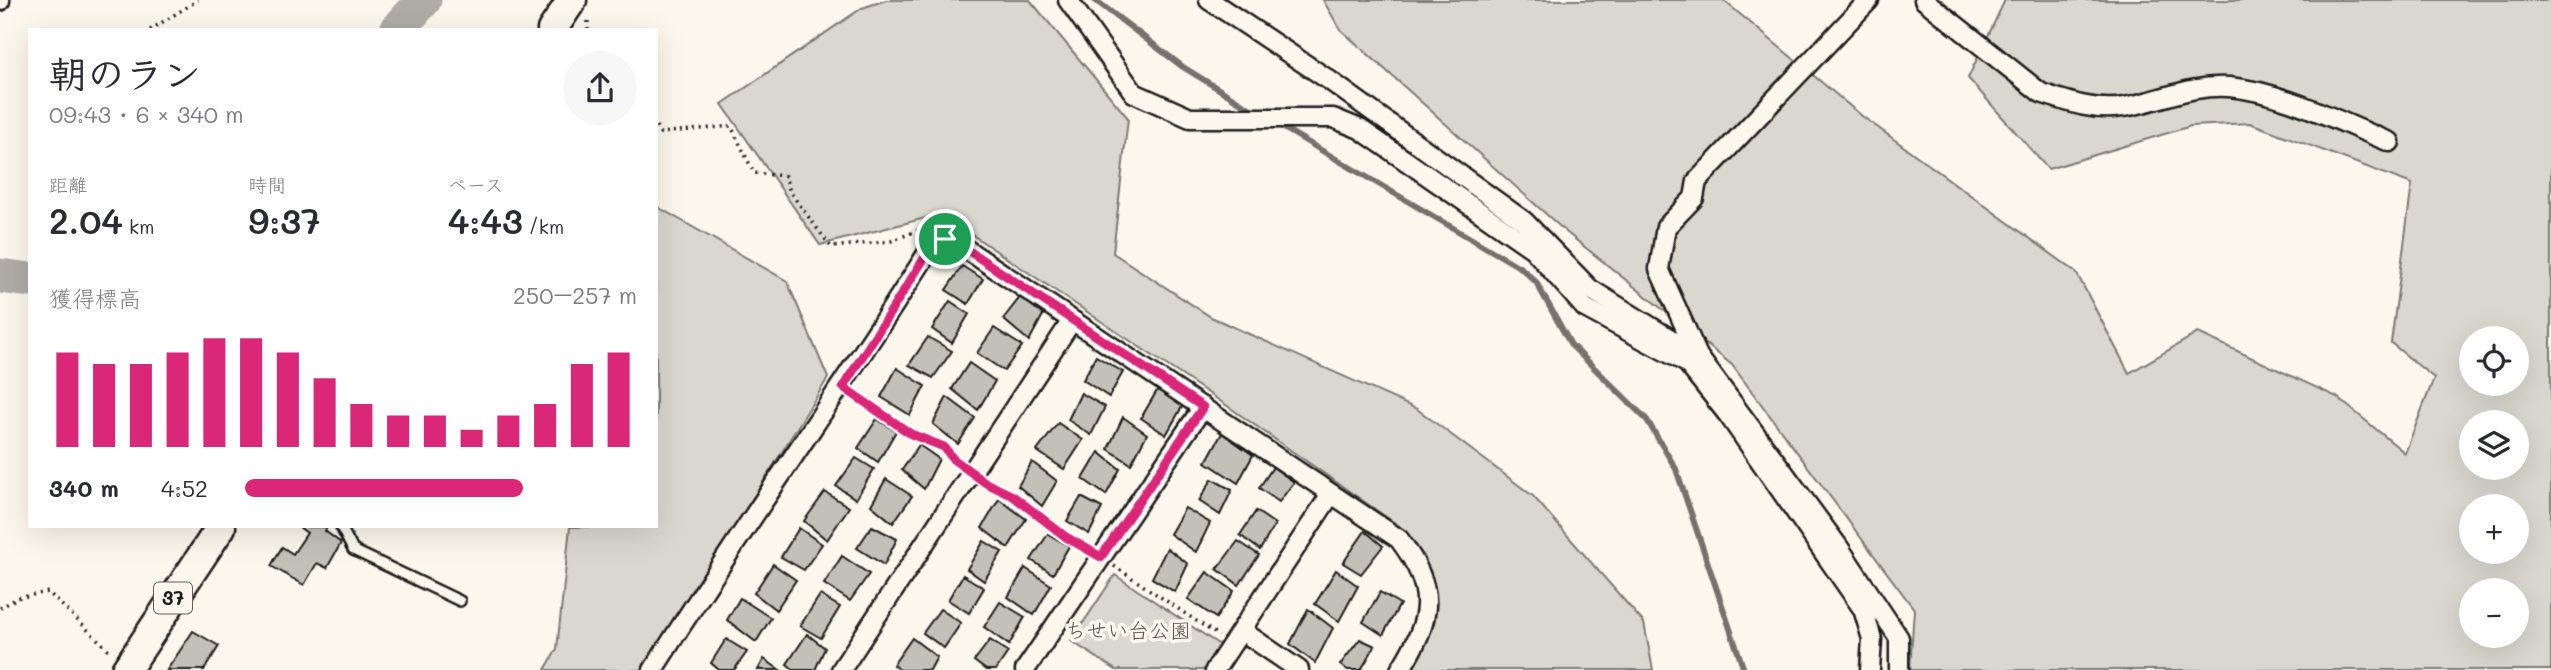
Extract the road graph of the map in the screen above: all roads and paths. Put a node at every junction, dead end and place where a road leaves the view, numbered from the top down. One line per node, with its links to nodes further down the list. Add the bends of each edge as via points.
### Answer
1 (198, 0): 7 (path)
2 (572, 0): 8 (main road)
3 (1068, 0): 31 (street, via 1134,93 1190,118 1333,118 1360,129 1533,249 1585,308 1687,363 1863,609 1872,639)
4 (1209, 0): 13 (street, via 1524,221 1590,289)
5 (1869, 0): 13 (street, via 1697,181 1694,198 1666,226 1659,270)
6 (1924, 0): 10 (street, via 2041,93 2062,100 2097,109 2124,107 2201,88 2228,87 2281,99)
7 (153, 28)
8 (553, 28)
9 (658, 130): 11 (path, via 731,125 754,173 785,176 790,192 831,247 891,241 933,225)
10 (2390, 142)
11 (945, 239): 12 (street); 14 (street, via 937,238)
12 (1071, 322): 15 (street); 16 (street)
13 (1698, 356): 32 (street, via 1838,546 1899,638)
14 (843, 387): 16 (path, via 911,434 944,447 953,459); 25 (street)
15 (1203, 407): 17 (street); 20 (street)
16 (973, 471): 20 (path); 26 (street)
17 (1331, 494): 23 (street); 30 (street, via 1399,539 1418,564 1427,589 1426,619)
18 (220, 528): 24 (main road, 37)
19 (342, 528): 21 (lane, via 353,550)
20 (1101, 557): 23 (path); 27 (street)
21 (460, 601)
22 (0, 608): 24 (path, via 18,598 48,592)
23 (1237, 638): 28 (street); 29 (street)
24 (127, 669)
25 (653, 670)
26 (841, 670)
27 (1025, 670)
28 (1215, 670)
29 (1299, 670)
30 (1400, 670)
31 (1870, 670)
32 (1899, 670)

